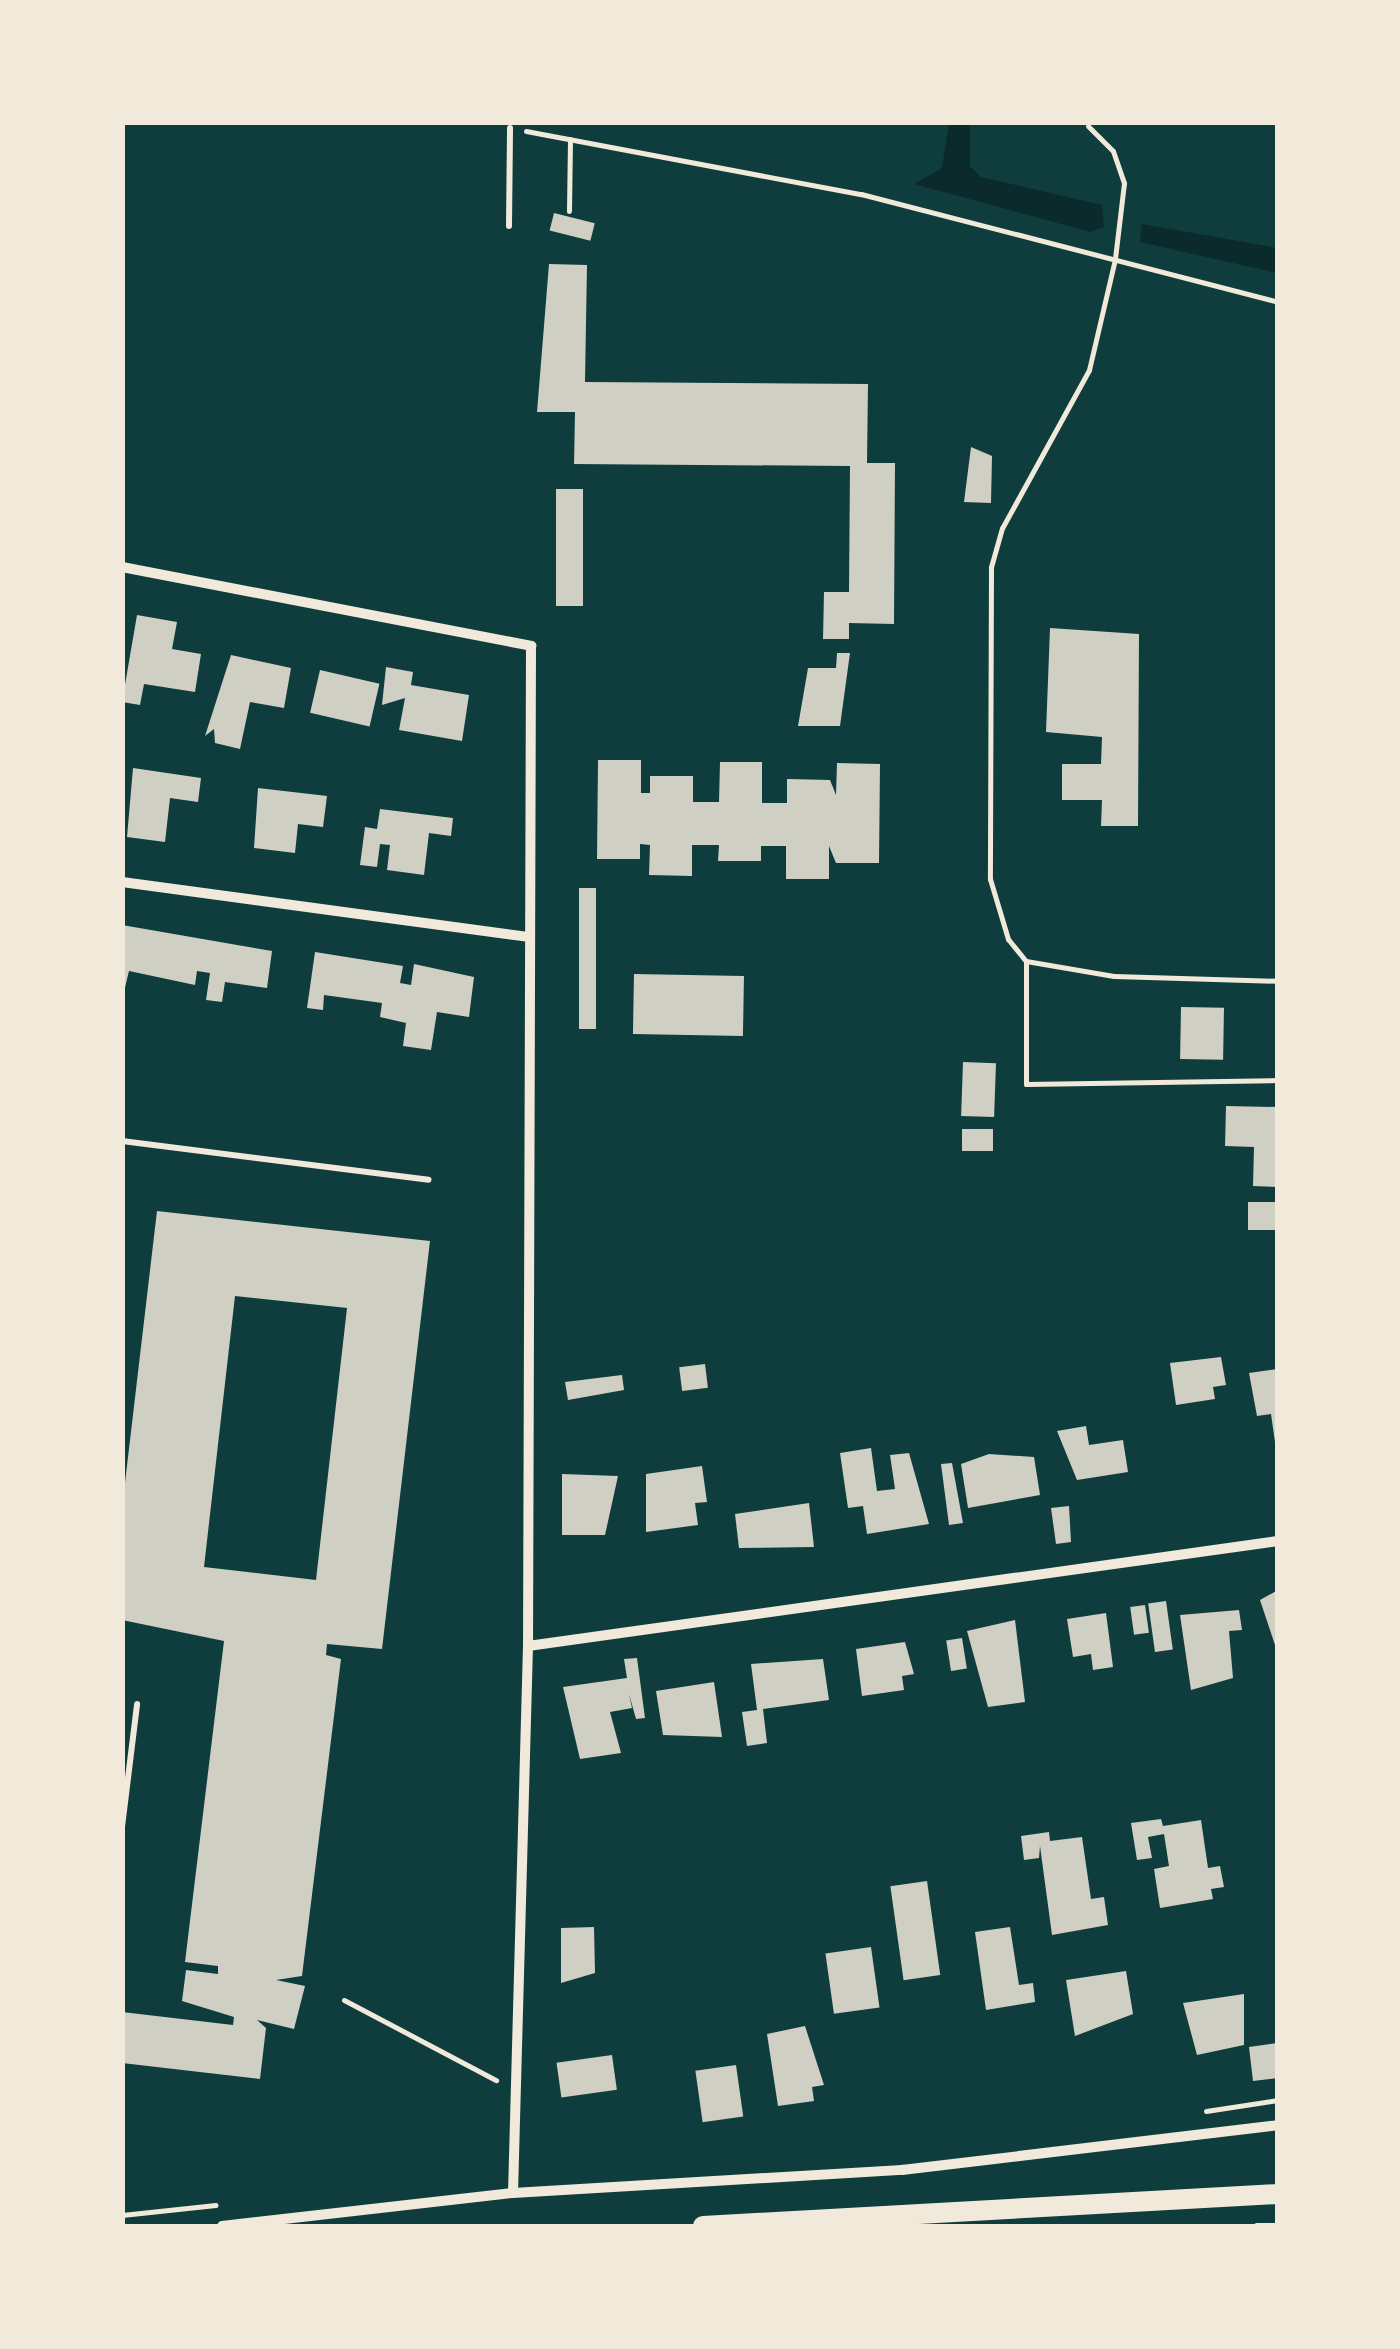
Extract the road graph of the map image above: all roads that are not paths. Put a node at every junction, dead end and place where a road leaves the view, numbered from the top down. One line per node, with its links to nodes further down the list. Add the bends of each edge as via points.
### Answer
1 (510, 128): 2 (lane)
2 (508, 226)
3 (122, 567): 5 (street, via 531,646)
4 (122, 882): 5 (street)
5 (524, 936): 9 (street)
6 (122, 1141): 7 (lane)
7 (429, 1180)
8 (1278, 1541): 9 (street)
9 (528, 1646): 13 (street)
10 (137, 1704): 11 (lane)
11 (122, 1827)
12 (1278, 2126): 13 (street, via 902,2170)
13 (513, 2194): 16 (street)
14 (1278, 2194): 15 (main road)
15 (979, 2219): 17 (main road)
16 (222, 2226)
17 (703, 2226)
18 (1257, 2226): 19 (lane)
19 (1278, 2226)

